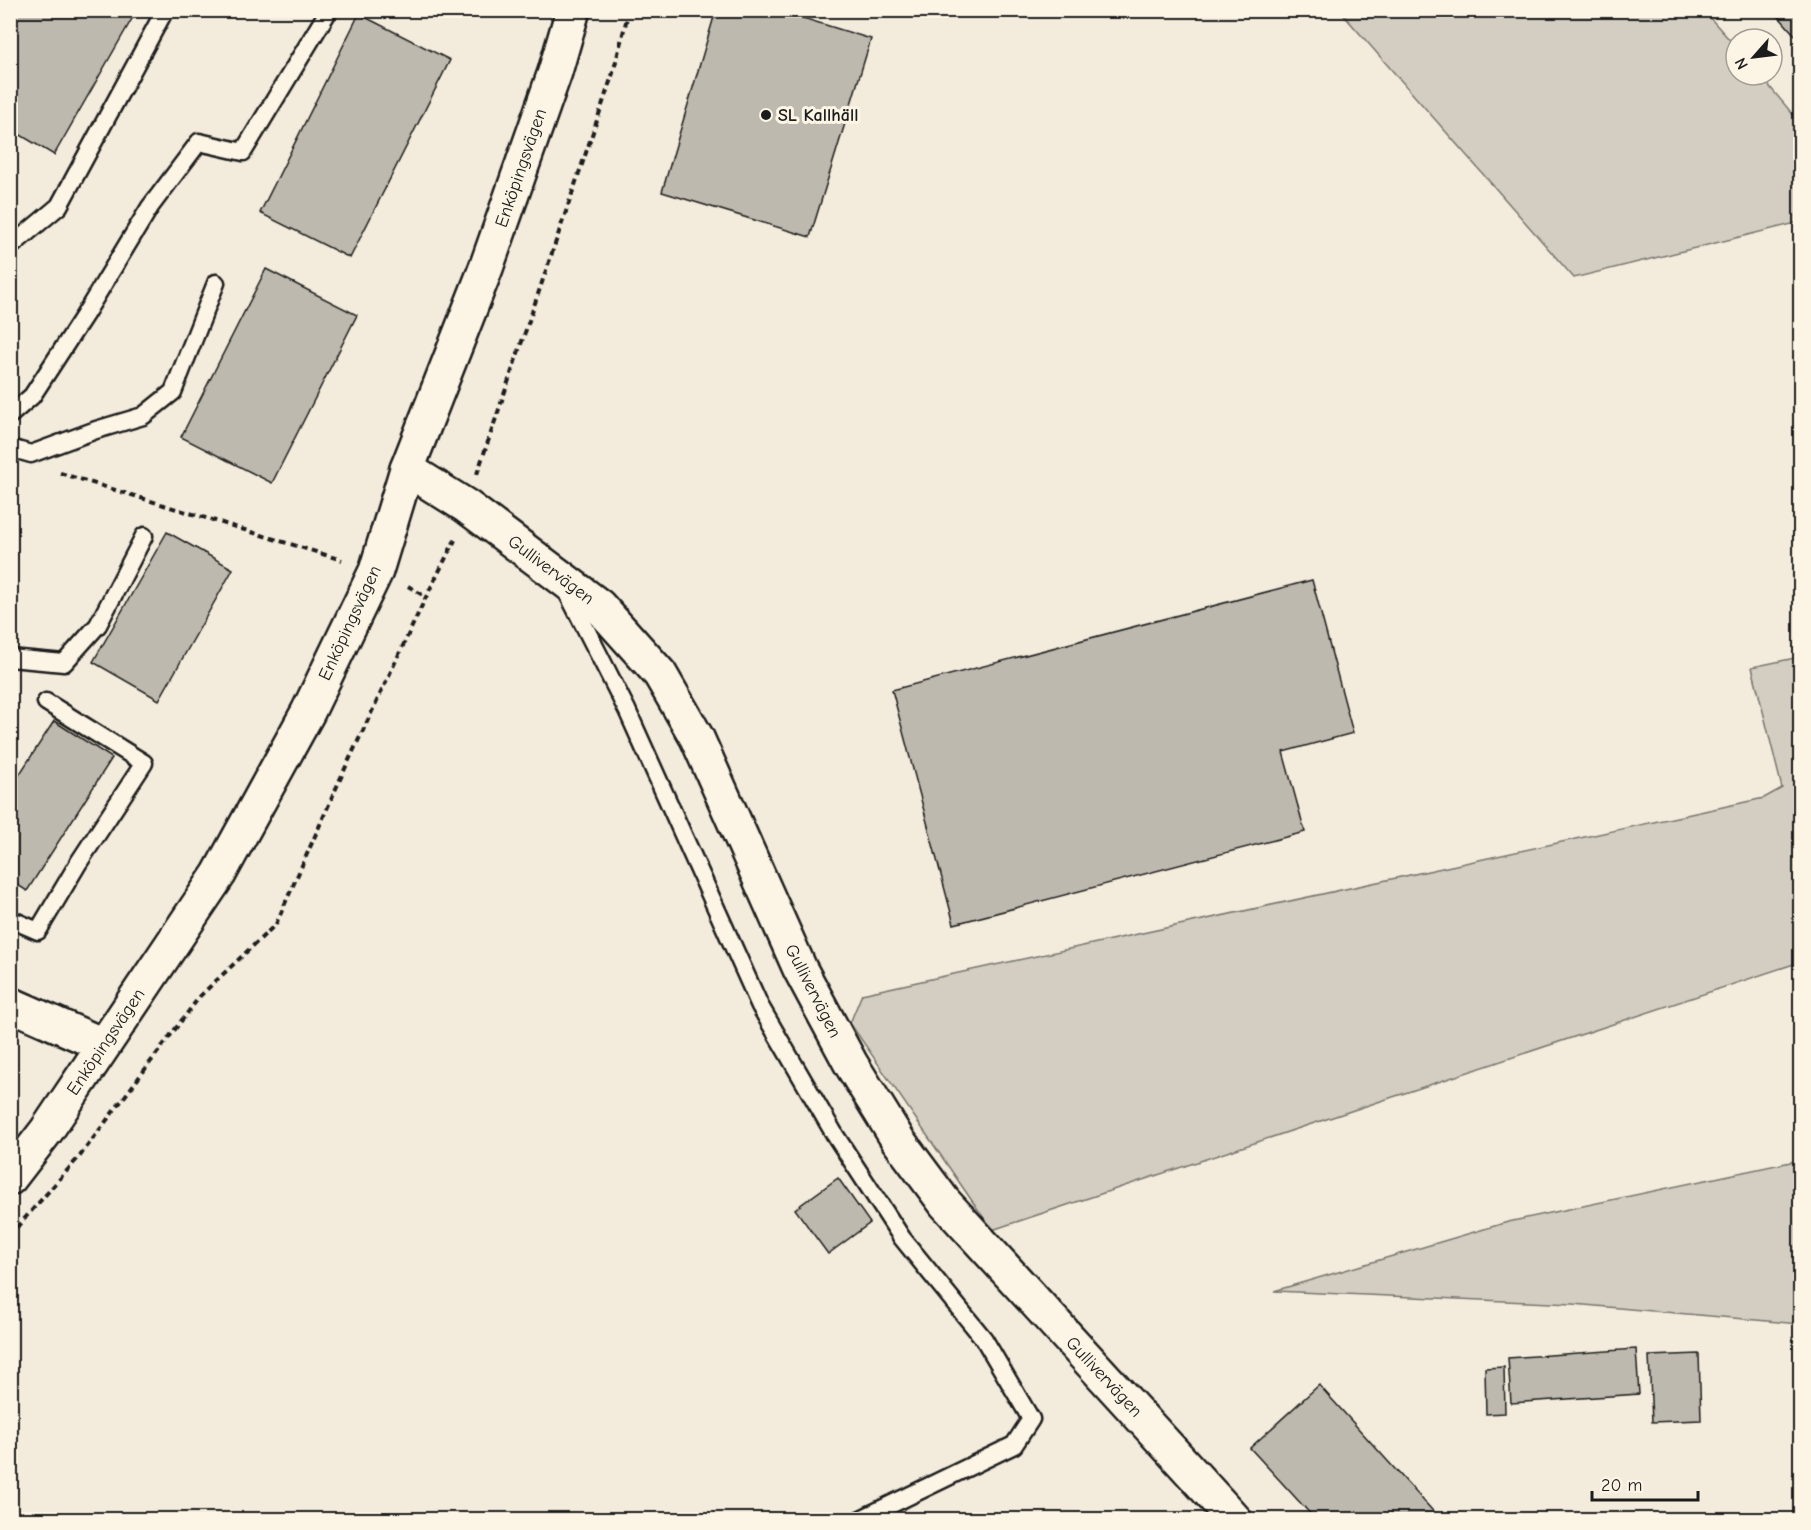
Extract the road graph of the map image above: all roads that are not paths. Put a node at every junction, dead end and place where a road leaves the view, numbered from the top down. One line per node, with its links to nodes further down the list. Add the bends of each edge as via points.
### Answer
1 (165, 10): 4 (lane, via 59,206)
2 (329, 10): 6 (lane, via 243,152 199,142 150,207 32,396)
3 (573, 10): 8 (street, Enköpingsvägen, via 486,268)
4 (10, 247)
5 (216, 283): 7 (lane, via 173,392 142,416 31,454)
6 (10, 415)
7 (10, 448)
8 (407, 469): 10 (street, Gullivervägen, via 466,506); 15 (street, Enköpingsvägen, via 376,571 308,712 219,874)
9 (144, 536): 11 (lane, via 98,625 64,663)
10 (559, 576): 17 (lane, via 627,710 760,1006 835,1135 902,1238 984,1339 1031,1419 1014,1445); 18 (street, Gullivervägen, via 599,606 660,674 697,738 800,969 898,1140 945,1203)
11 (10, 658)
12 (45, 702): 13 (lane, via 144,763 38,931)
13 (10, 919)
14 (10, 1004): 15 (street)
15 (103, 1046): 16 (street, Enköpingsvägen)
16 (10, 1178)
17 (859, 1520)
18 (1235, 1520)

